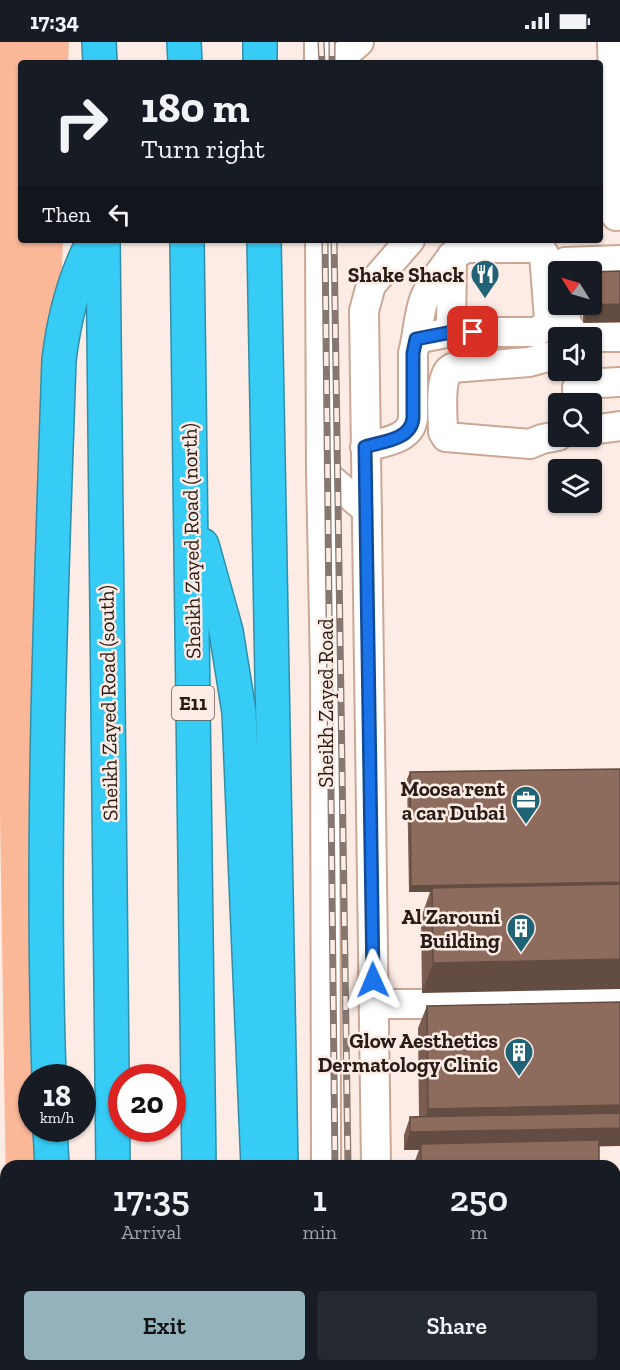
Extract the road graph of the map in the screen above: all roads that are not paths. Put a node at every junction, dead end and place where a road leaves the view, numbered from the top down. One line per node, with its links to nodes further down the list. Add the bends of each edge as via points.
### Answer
1 (99, 42): 7 (highway)
2 (184, 42): 8 (highway)
3 (260, 42): 9 (highway)
4 (319, 42): 10 (street)
5 (359, 42): 11 (street); 12 (street)
6 (612, 42): 13 (street)
7 (99, 60)
8 (184, 60)
9 (260, 60)
10 (319, 60)
11 (338, 60)
12 (360, 60)
13 (612, 216)
14 (93, 243): 42 (highway, via 73,290 59,360)
15 (103, 243): 51 (highway, Sheikh Zayed Road (south))
16 (187, 243): 39 (highway, Sheikh Zayed Road (north) / E11)
17 (264, 243): 54 (highway)
18 (335, 243): 20 (street)
19 (407, 243): 36 (street, via 376,277 365,302)
20 (320, 250): 37 (street, Sheikh Zayed Road)
21 (452, 256): 25 (street); 25 (street, via 466,248 540,248 544,254 549,319 536,332); 27 (street, via 425,297)
22 (565, 258): 23 (street)
23 (620, 261)
24 (566, 315): 26 (street, via 572,333 585,338)
25 (452, 332): 27 (street)
26 (620, 338)
27 (416, 339): 36 (street, via 413,424 407,433 395,438)
28 (602, 348): 29 (street)
29 (620, 349)
30 (548, 357): 35 (street, via 530,362 452,368 444,376 443,395 446,437 530,444)
31 (620, 382): 32 (street, via 579,386)
32 (579, 393)
33 (620, 426): 34 (street)
34 (602, 428)
35 (548, 437)
36 (365, 441): 38 (street)
37 (321, 471): 38 (street); 41 (street, Sheikh Zayed Road)
38 (367, 510): 40 (street)
39 (191, 513): 52 (highway, Sheikh Zayed Road (north) / E11); 53 (highway, via 224,621 239,712)
40 (370, 792): 41 (street); 44 (street)
41 (326, 834): 55 (street, Sheikh Zayed Road)
42 (45, 963): 45 (highway); 46 (highway)
43 (620, 995): 44 (street)
44 (374, 1004): 56 (street)
45 (35, 1064)
46 (49, 1064)
47 (34, 1142): 49 (highway)
48 (51, 1142): 50 (highway)
49 (34, 1160)
50 (52, 1160)
51 (113, 1160)
52 (199, 1160)
53 (258, 1160)
54 (280, 1160)
55 (326, 1160)
56 (376, 1160)

